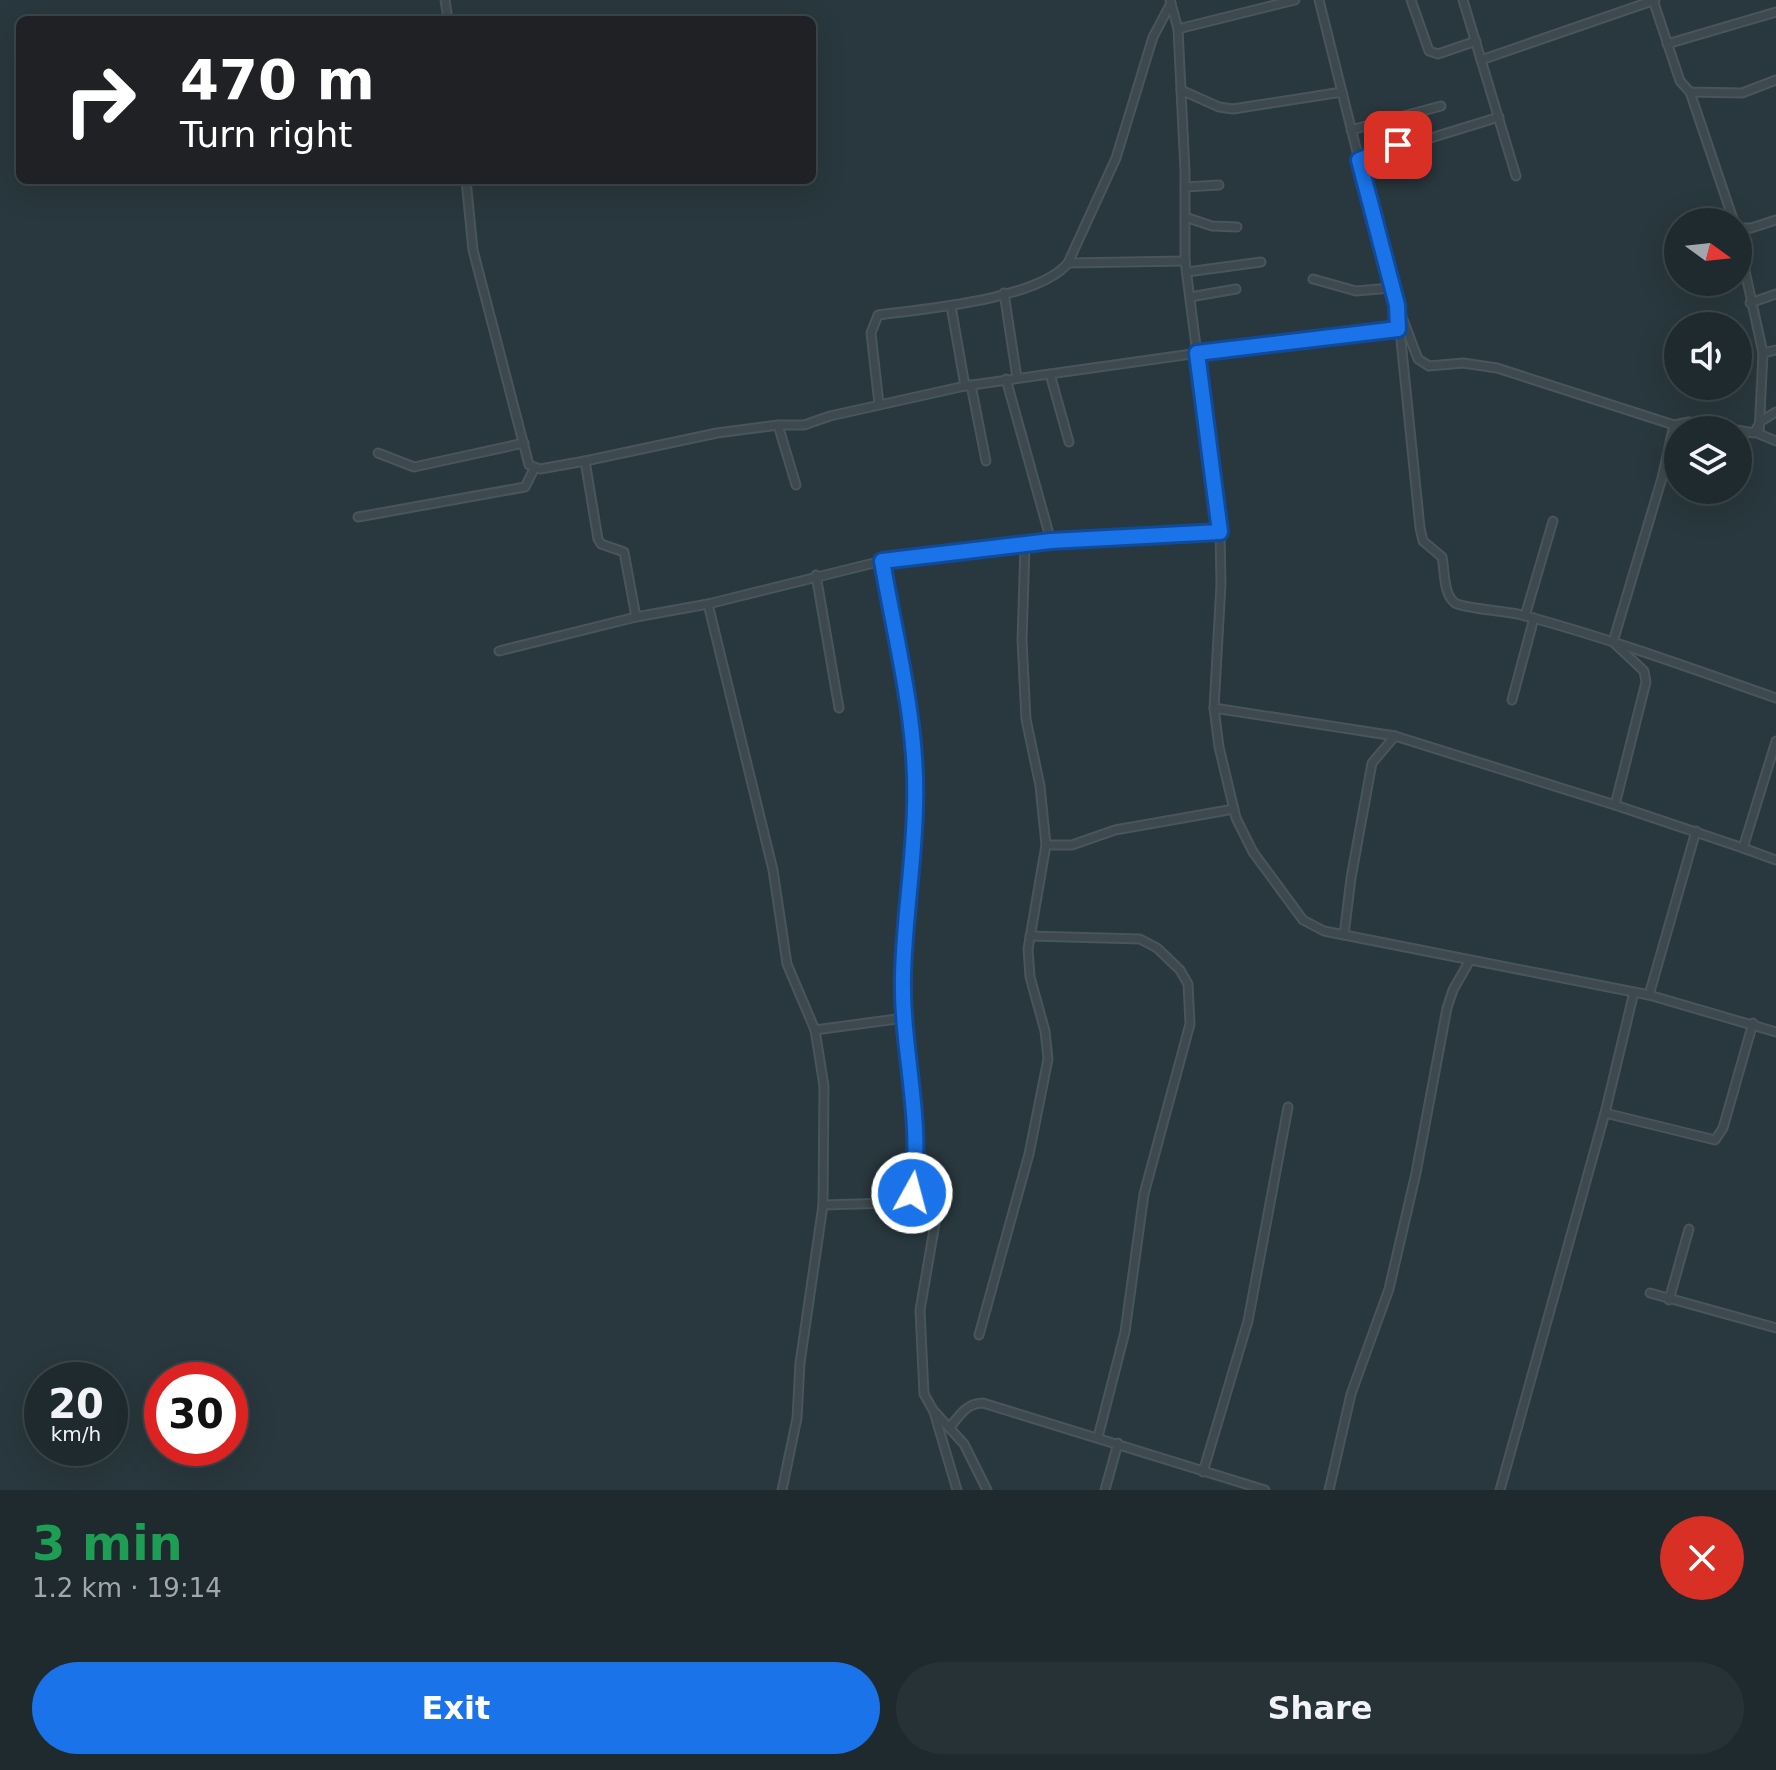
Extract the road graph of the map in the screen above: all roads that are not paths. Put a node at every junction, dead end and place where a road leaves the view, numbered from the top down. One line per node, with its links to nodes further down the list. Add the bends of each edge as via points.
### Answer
1 (1295, 0): 8 (street)
2 (1319, 0): 14 (street)
3 (1411, 0): 9 (street, via 1429,51 1438,54)
4 (1463, 0): 9 (street)
5 (1654, 0): 10 (street); 11 (street)
6 (1170, 2): 8 (street); 31 (street, via 1153,37 1116,158)
7 (1776, 12): 10 (street)
8 (1178, 29): 13 (street)
9 (1476, 41): 11 (street)
10 (1667, 44): 15 (street, via 1680,81)
11 (1481, 60): 17 (street)
12 (1776, 80): 15 (street, via 1742,93)
13 (1181, 90): 14 (street, via 1233,109); 23 (street)
14 (1342, 92): 18 (street)
15 (1690, 92): 24 (street)
16 (1441, 106): 18 (street)
17 (1499, 117): 19 (street); 20 (street)
18 (1351, 130): 19 (street)
19 (1359, 160): 34 (street)
20 (1516, 176)
21 (466, 184): 59 (street, via 473,250)
22 (1219, 185): 23 (street)
23 (1185, 187): 25 (street)
24 (1729, 208)
25 (1185, 217): 27 (street); 29 (street)
26 (1776, 220): 28 (street)
27 (1237, 227)
28 (1752, 228)
29 (1185, 261): 31 (street); 32 (street)
30 (1261, 262): 32 (street)
31 (1068, 263): 36 (street, via 1058,275)
32 (1187, 272): 39 (street)
33 (1313, 279): 34 (street, via 1356,291)
34 (1391, 288): 41 (street)
35 (1236, 289): 39 (street)
36 (1004, 293): 42 (street); 48 (street)
37 (1776, 294): 40 (street)
38 (1749, 296): 40 (street)
39 (1190, 297): 45 (street)
40 (1750, 303): 46 (street)
41 (1397, 305): 43 (street); 54 (street, via 1418,359 1429,366 1497,368)
42 (951, 306): 50 (street); 51 (street, via 878,315 871,333)
43 (1398, 329): 45 (street); 74 (street, via 1423,541 1442,557 1453,601)
44 (1776, 350): 46 (street)
45 (1197, 353): 47 (street); 68 (street)
46 (1763, 353): 53 (street)
47 (1050, 374): 48 (street); 58 (street)
48 (1017, 378): 49 (street)
49 (1006, 379): 50 (street); 69 (street)
50 (968, 385): 51 (street); 62 (street)
51 (879, 404): 55 (street, via 804,425)
52 (1776, 412): 53 (street)
53 (1761, 421): 56 (street); 57 (street, via 1759,434)
54 (1664, 422)
55 (778, 425): 61 (street); 65 (street)
56 (1752, 433)
57 (1776, 441)
58 (1069, 442)
59 (524, 443): 60 (street, via 414,467); 63 (street)
60 (378, 453)
61 (585, 461): 63 (street); 75 (street, via 598,539 624,552)
62 (986, 461)
63 (534, 469): 66 (street, via 525,487)
64 (1664, 469): 77 (street)
65 (796, 485)
66 (358, 517)
67 (1553, 521): 74 (street)
68 (1220, 532): 69 (street); 82 (street)
69 (1051, 541): 70 (street)
70 (1025, 546): 71 (street); 88 (street, via 1026,719)
71 (882, 561): 72 (street); 96 (street, via 909,708 915,805)
72 (816, 575): 73 (street); 81 (street)
73 (708, 604): 75 (street); 98 (street, via 773,870 787,964)
74 (1525, 616): 76 (street)
75 (636, 617): 78 (street)
76 (1534, 618): 77 (street); 80 (street)
77 (1613, 642): 79 (street); 85 (street, via 1644,671 1646,682)
78 (499, 651)
79 (1776, 698)
80 (1512, 700)
81 (839, 708)
82 (1214, 708): 83 (street); 86 (street)
83 (1395, 736): 85 (street); 91 (street, via 1372,763)
84 (1776, 741): 89 (street)
85 (1615, 805): 87 (street)
86 (1234, 809): 88 (street, via 1115,830 1072,845); 91 (street, via 1253,852 1303,920)
87 (1696, 831): 89 (street); 95 (street)
88 (1046, 845): 92 (street)
89 (1743, 848): 90 (street)
90 (1776, 860)
91 (1344, 935): 93 (street)
92 (1030, 936): 108 (street, via 1030,977 1048,1059 1029,1154); 111 (street, via 1140,939 1157,948 1188,984 1190,1024 1144,1194 1125,1332)
93 (1470, 960): 94 (street); 120 (street, via 1447,1008 1389,1289 1351,1394)
94 (1634, 992): 95 (street); 101 (street)
95 (1649, 995): 97 (street)
96 (904, 1018): 98 (street); 102 (street, via 917,1143)
97 (1753, 1023): 99 (street); 101 (street, via 1715,1140)
98 (815, 1030): 103 (street, via 824,1098)
99 (1776, 1032)
100 (1288, 1107): 113 (street, via 1248,1321)
101 (1605, 1113): 121 (street)
102 (913, 1198): 103 (street); 109 (street, via 934,1205 937,1212 920,1310 924,1394)
103 (823, 1205): 115 (street, via 797,1418)
104 (1689, 1229): 106 (street)
105 (1650, 1293): 106 (street)
106 (1669, 1300): 107 (street)
107 (1776, 1328)
108 (979, 1335)
109 (933, 1410): 110 (street); 116 (street)
110 (950, 1427): 111 (street, via 966,1408 983,1403); 117 (street)
111 (1098, 1437): 112 (street)
112 (1118, 1443): 113 (street); 118 (street)
113 (1203, 1472): 114 (street)
114 (1251, 1488): 119 (street)
115 (782, 1490)
116 (957, 1490)
117 (987, 1490)
118 (1105, 1490)
119 (1265, 1490)
120 (1329, 1490)
121 (1500, 1490)

